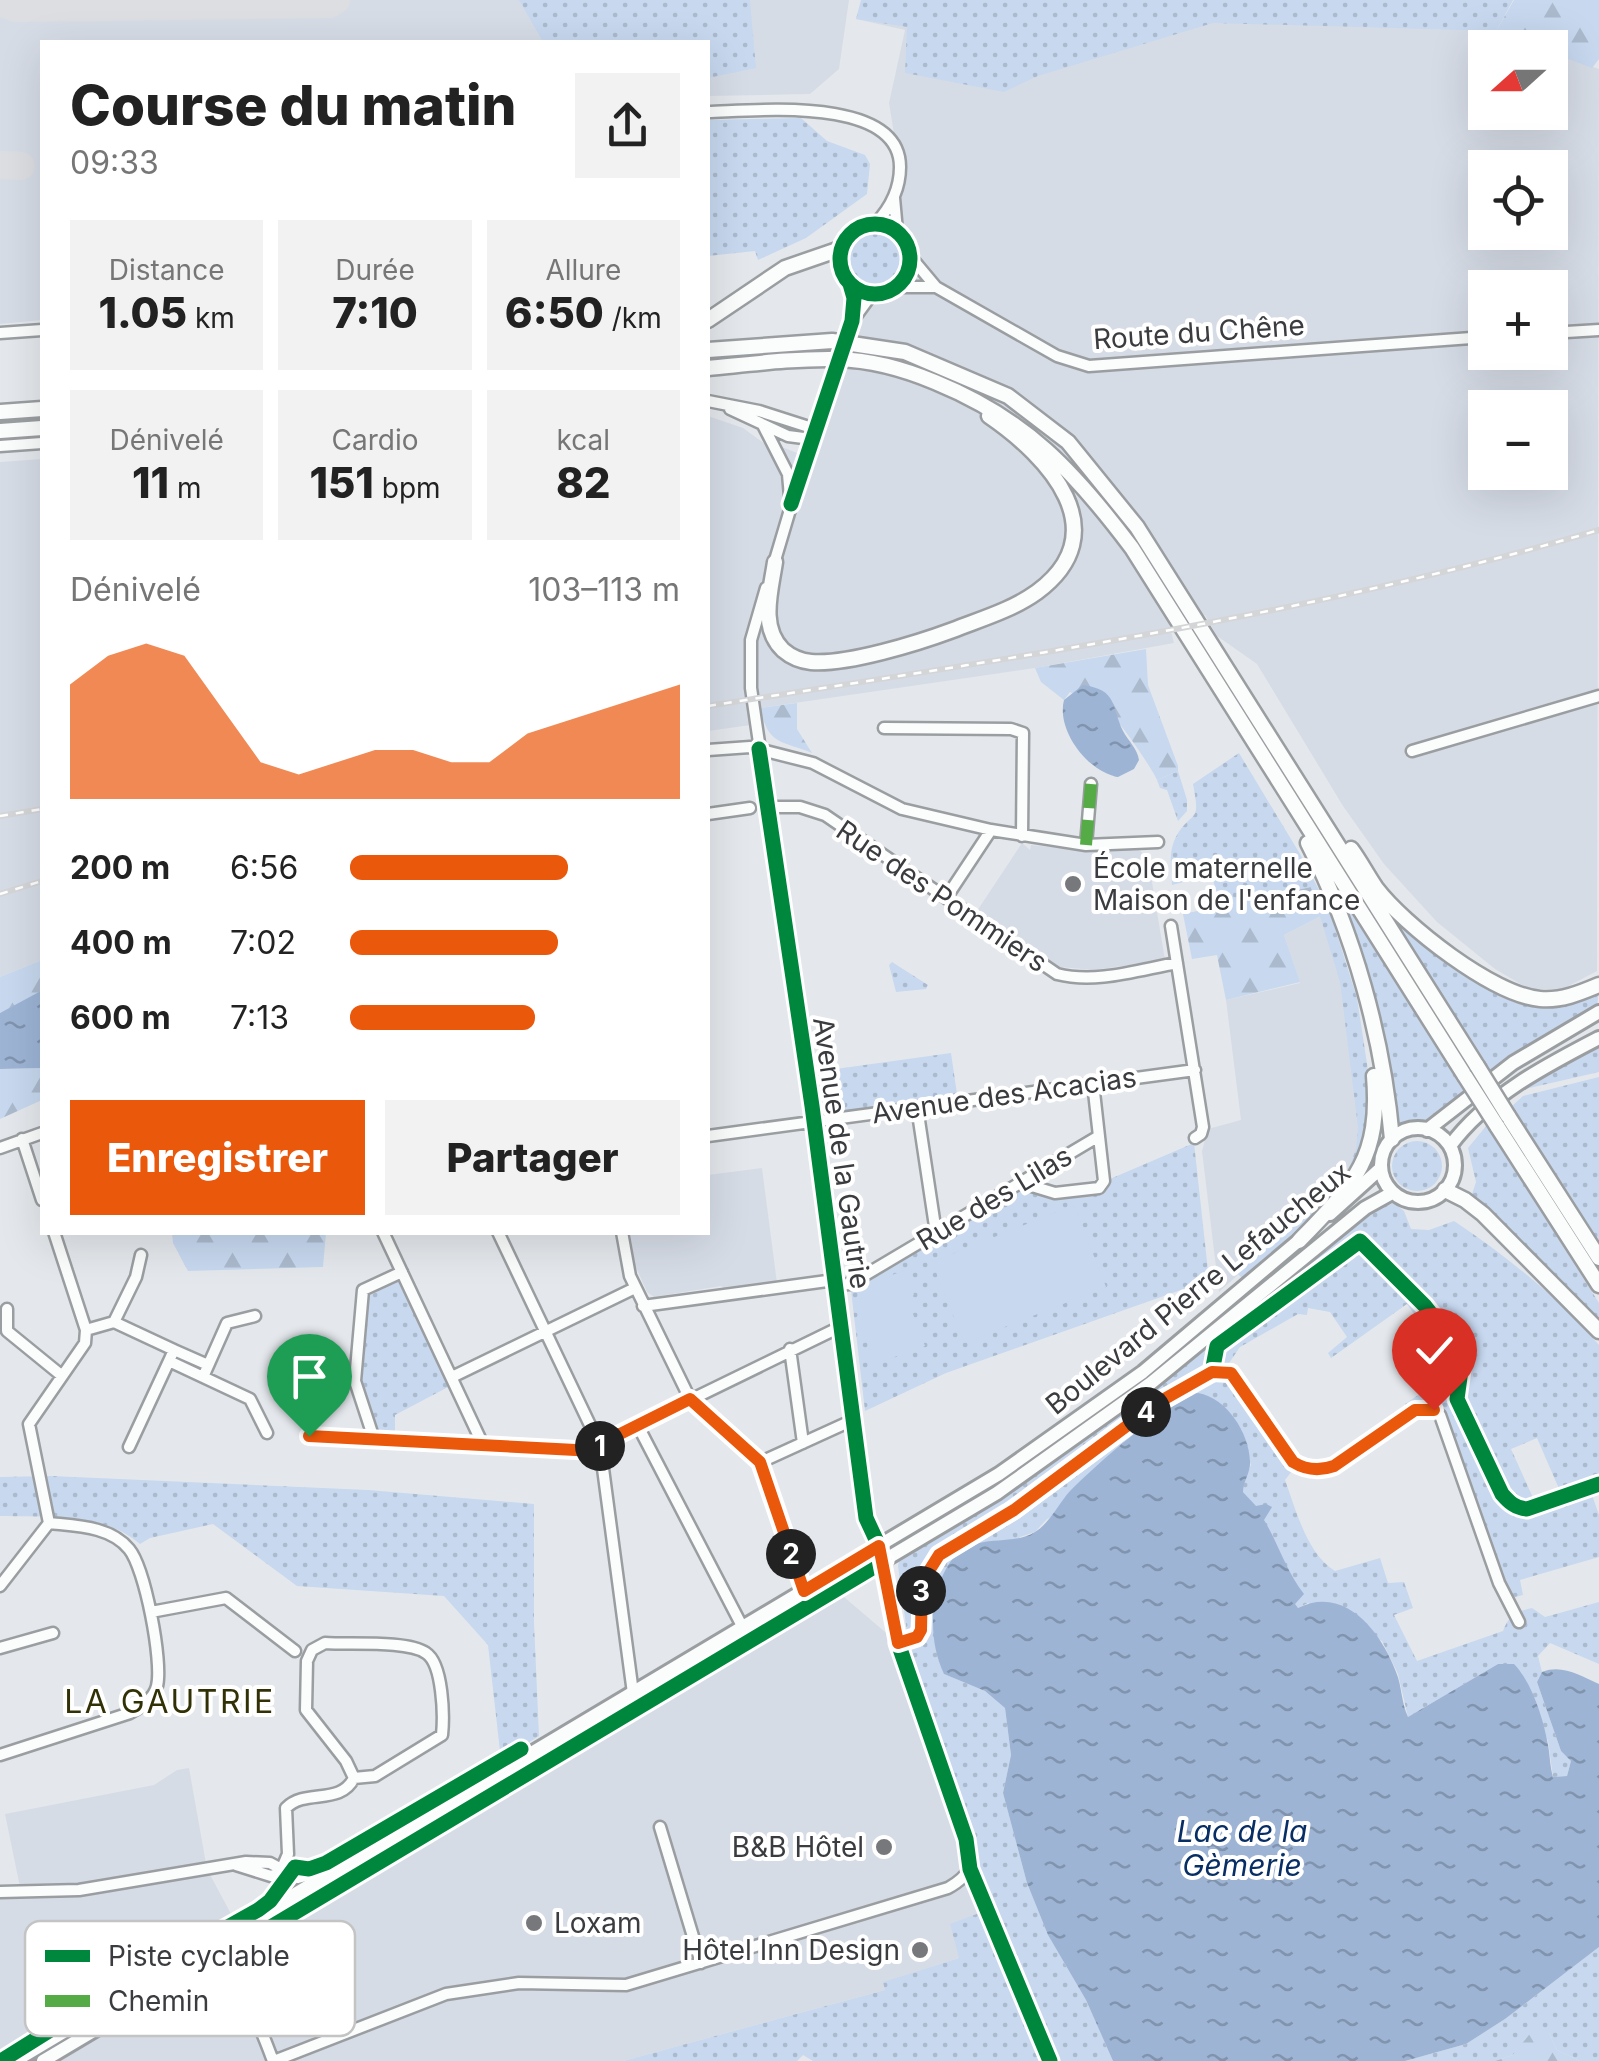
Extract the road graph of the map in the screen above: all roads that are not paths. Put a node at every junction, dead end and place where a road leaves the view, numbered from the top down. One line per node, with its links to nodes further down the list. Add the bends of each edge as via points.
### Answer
1 (710, 112): 2 (street, via 802,109 870,125 890,138 899,157)
2 (894, 197): 3 (street); 4 (street)
3 (876, 224): 4 (street); 5 (street, via 854,230)
4 (897, 231): 6 (street)
5 (840, 249): 7 (street, via 840,268); 11 (highway, via 784,268)
6 (910, 256): 8 (street); 9 (street, Route du Chêne)
7 (850, 284): 10 (street); 12 (street, Avenue de la Gautrie)
8 (896, 287): 9 (street, Route du Chêne); 10 (street)
9 (936, 287): 17 (street, Route du Chêne, via 1057,356 1089,366)
10 (872, 294): 12 (street, Avenue de la Gautrie)
11 (710, 319)
12 (852, 321): 28 (street, Avenue de la Gautrie, bridge)
13 (40, 330): 16 (street)
14 (1599, 330): 15 (street)
15 (1568, 332)
16 (0, 334)
17 (1468, 338)
18 (710, 350): 34 (highway, via 832,341 878,346 1008,396 1068,442 1124,508)
19 (890, 367): 20 (highway, via 836,359); 32 (highway, via 978,409 1029,450 1068,498 1075,527 1068,555 1038,591 1005,609 908,645 820,662 789,654 772,634); 39 (highway, via 988,406 1068,468 1132,548)
20 (710, 368)
21 (710, 401): 28 (street, via 760,411)
22 (710, 401): 25 (street)
23 (40, 409): 24 (highway)
24 (0, 412)
25 (762, 424): 28 (street, via 788,436); 31 (street, via 788,474)
26 (40, 428): 27 (highway)
27 (0, 431)
28 (813, 434): 31 (street, Avenue de la Gautrie)
29 (40, 443): 30 (street)
30 (0, 446)
31 (791, 504): 32 (street, Avenue de la Gautrie)
32 (774, 562): 36 (street, Avenue de la Gautrie, via 750,650)
33 (1599, 696): 38 (street)
34 (1252, 708): 51 (highway, via 1377,888 1410,923 1521,996 1552,1000); 56 (highway)
35 (884, 728): 45 (street, via 1023,734)
36 (759, 748): 37 (street); 41 (street, Avenue de la Gautrie); 44 (street, via 824,766 902,810)
37 (710, 750)
38 (1412, 751)
39 (1270, 767): 52 (highway, via 1332,894); 56 (highway)
40 (1090, 784): 47 (street)
41 (768, 807): 48 (street, Rue des Pommiers, via 818,812); 59 (street, Avenue de la Gautrie)
42 (750, 808): 43 (street)
43 (710, 814)
44 (991, 830): 45 (street); 48 (street)
45 (1022, 836): 47 (street)
46 (1158, 842): 47 (street)
47 (1086, 845)
48 (946, 898): 50 (street, Rue des Pommiers, via 1057,974 1097,978)
49 (1171, 926): 50 (street)
50 (1177, 963): 55 (street)
51 (1599, 985)
52 (1367, 1006): 67 (highway); 80 (highway, via 1376,1091 1373,1139 1362,1168)
53 (1599, 1012): 61 (main road, via 1513,1063)
54 (1599, 1038): 68 (main road, via 1520,1082)
55 (1195, 1070): 57 (street, Avenue des Acacias); 66 (street, via 1203,1127)
56 (1471, 1071): 60 (highway, bridge)
57 (1093, 1083): 58 (street, Avenue des Acacias); 64 (street)
58 (918, 1107): 59 (street, Avenue des Acacias); 75 (street)
59 (814, 1120): 63 (street, Avenue des Acacias); 84 (street, Avenue de la Gautrie)
60 (1502, 1121): 82 (highway); 85 (highway)
61 (1427, 1130): 67 (main road, via 1406,1130); 68 (main road)
62 (40, 1133): 65 (street)
63 (710, 1136)
64 (1099, 1136): 71 (street, Rue des Lilas); 71 (street, via 1105,1177 1098,1188 1055,1193)
65 (22, 1138): 69 (street); 74 (street)
66 (1196, 1138)
67 (1392, 1139): 70 (main road)
68 (1450, 1146): 72 (main road, via 1454,1172)
69 (0, 1148)
70 (1381, 1168): 73 (main road); 80 (main road, Boulevard Pierre Lefaucheux)
71 (1022, 1183): 75 (street, Rue des Lilas)
72 (1445, 1190): 73 (main road, via 1420,1202); 95 (highway, via 1482,1214)
73 (1392, 1193): 87 (main road, Boulevard Pierre Lefaucheux)
74 (40, 1194)
75 (936, 1233): 84 (street, Rue des Lilas, via 850,1284)
76 (55, 1235): 94 (street)
77 (384, 1235): 83 (street)
78 (499, 1235): 96 (street)
79 (623, 1235): 86 (street)
80 (1299, 1241): 88 (main road, Boulevard Pierre Lefaucheux)
81 (141, 1255): 92 (street)
82 (1599, 1258)
83 (402, 1272): 102 (street); 108 (street, via 362,1290 355,1381)
84 (835, 1285): 89 (street); 93 (street, Avenue de la Gautrie)
85 (1599, 1285)
86 (634, 1288): 89 (street); 96 (street)
87 (1264, 1290): 88 (main road); 116 (main road, Boulevard Pierre Lefaucheux, via 1078,1438)
88 (1238, 1294): 115 (main road, Boulevard Pierre Lefaucheux, via 1070,1426)
89 (643, 1306): 103 (street)
90 (7, 1308): 100 (street, via 7,1331)
91 (255, 1316): 99 (street, via 227,1323)
92 (114, 1322): 94 (street); 98 (street)
93 (840, 1327): 97 (street); 104 (street, Avenue de la Gautrie)
94 (86, 1330): 100 (street, via 85,1344)
95 (1599, 1331)
96 (544, 1332): 102 (street); 110 (street)
97 (790, 1350): 103 (street); 109 (street)
98 (172, 1356): 99 (street); 101 (street); 111 (street)
99 (208, 1365): 101 (street)
100 (62, 1376): 114 (street, via 29,1424)
101 (203, 1376): 106 (street, via 250,1400)
102 (452, 1377): 112 (street)
103 (690, 1399): 105 (street); 113 (street)
104 (853, 1420): 109 (street); 115 (street, Avenue de la Gautrie, via 866,1518)
105 (638, 1426): 110 (street); 121 (street)
106 (267, 1434)
107 (309, 1436): 108 (street)
108 (374, 1439): 112 (street)
109 (802, 1443): 113 (street)
110 (600, 1446): 112 (street); 126 (street)
111 (129, 1447)
112 (484, 1447)
113 (760, 1462): 118 (street)
114 (49, 1523): 117 (street); 119 (street, via 119,1539 138,1562)
115 (879, 1546): 116 (street, Avenue de la Gautrie); 118 (main road, Boulevard Pierre Lefaucheux)
116 (884, 1561): 123 (street, Avenue de la Gautrie); 134 (main road, Boulevard Pierre Lefaucheux)
117 (0, 1586)
118 (804, 1591): 121 (main road, Boulevard Pierre Lefaucheux)
119 (151, 1612): 125 (street, via 226,1598); 127 (street, via 158,1683 148,1701 130,1713)
120 (1519, 1622): 123 (street, via 1434,1410 1415,1410 1334,1466 1303,1468 1231,1373 1212,1372 939,1555 922,1582 921,1630)
121 (743, 1628): 126 (main road, Boulevard Pierre Lefaucheux)
122 (53, 1632): 124 (street)
123 (898, 1643): 135 (street, Avenue de la Gautrie, via 966,1839 970,1869 964,1879)
124 (0, 1648)
125 (294, 1651)
126 (632, 1693): 130 (main road, Boulevard Pierre Lefaucheux)
127 (0, 1755)
128 (354, 1778): 128 (street, via 306,1710 312,1650 325,1644 428,1654 438,1670 442,1735 375,1776); 131 (street, via 340,1794 290,1804)
129 (660, 1828): 135 (street)
130 (365, 1854): 131 (street, via 305,1879); 133 (main road, Boulevard Pierre Lefaucheux)
131 (282, 1868): 132 (street, via 271,1876 236,1865 78,1890)
132 (0, 1892)
133 (251, 1921)
134 (281, 1921)
135 (701, 1963): 136 (street, via 626,1985 519,1983 446,1994)
136 (355, 2029)
137 (56, 2036): 141 (main road, Boulevard Pierre Lefaucheux)
138 (87, 2036): 142 (main road, Boulevard Pierre Lefaucheux)
139 (264, 2036): 143 (street)
140 (338, 2036): 143 (street)
141 (14, 2061)
142 (43, 2061)
143 (273, 2061)

